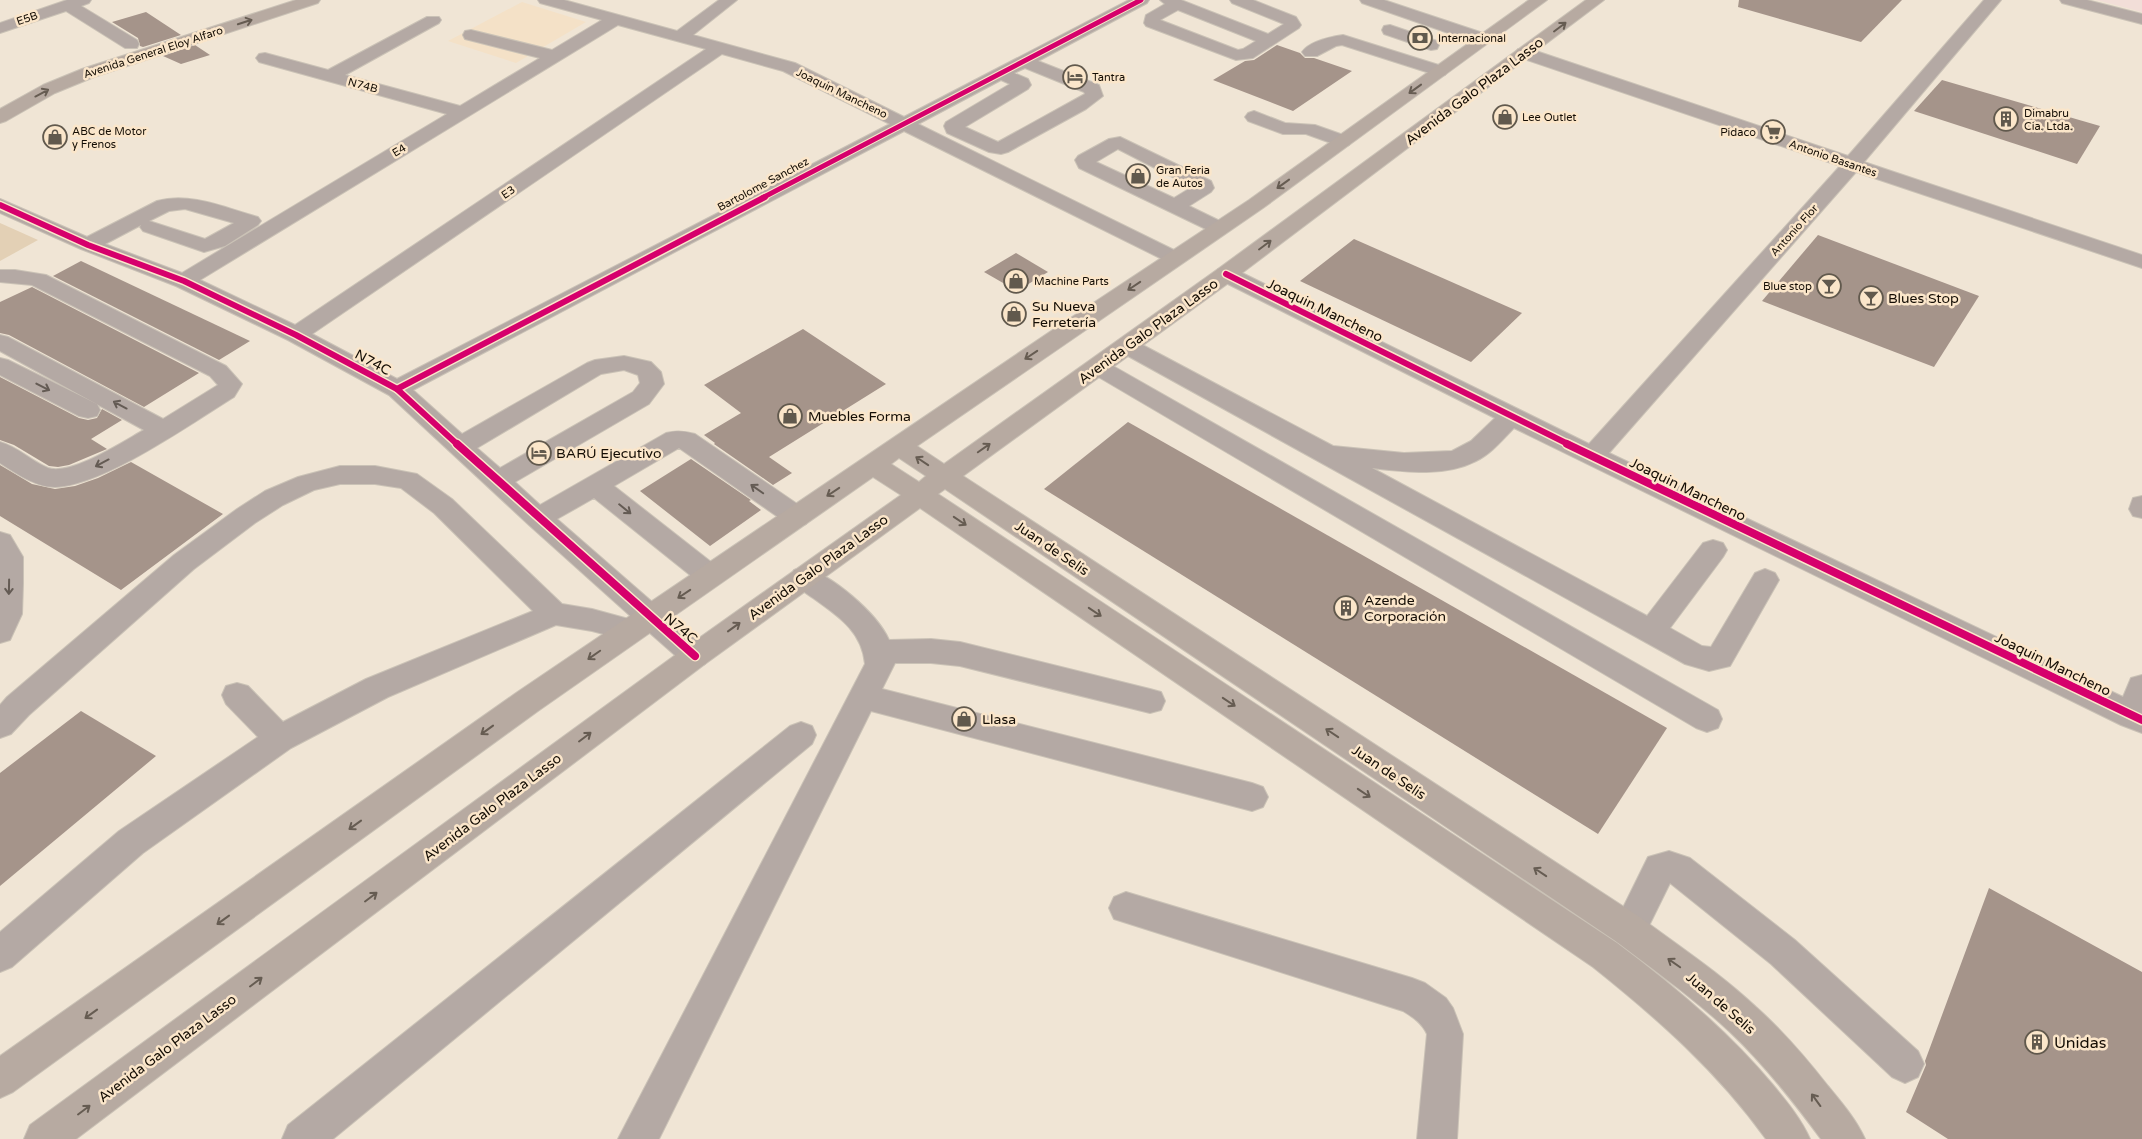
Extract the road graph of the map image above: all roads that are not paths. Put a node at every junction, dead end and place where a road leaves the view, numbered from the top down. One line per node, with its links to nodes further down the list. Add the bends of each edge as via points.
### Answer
1 (262, 0): 24 (main road, Avenida General Eloy Alfaro)
2 (312, 0): 37 (main road, Avenida General Eloy Alfaro, one-way to 2, via 49,89 88,73)
3 (546, 0): 17 (street, Joaquin Mancheno)
4 (729, 0): 21 (street)
5 (1141, 0): 31 (street, Bartolome Sanchez)
6 (1238, 0): 23 (street, via 1293,22)
7 (1368, 0): 14 (street)
8 (1539, 0): 22 (main road)
9 (1596, 0): 28 (main road, Avenida Galo Plaza Lasso, one-way to 9)
10 (1993, 0): 41 (street, Antonio Flor)
11 (2068, 0): 15 (street)
12 (76, 2): 18 (street, E5B); 24 (street)
13 (1172, 2): 23 (street); 23 (street, via 1152,18 1152,23 1236,55 1247,54)
14 (1405, 8): 19 (street); 22 (street)
15 (2142, 19)
16 (433, 20): 34 (street)
17 (614, 20): 21 (street, Joaquin Mancheno); 29 (street, E4)
18 (0, 28)
19 (1390, 30): 25 (street); 32 (street, via 1383,36 1388,42)
20 (471, 35): 29 (street)
21 (680, 37): 26 (street, Joaquin Mancheno)
22 (1482, 39): 32 (main road)
23 (1269, 40)
24 (131, 44): 35 (main road, Avenida General Eloy Alfaro)
25 (1431, 45)
26 (719, 48): 39 (street, Joaquin Mancheno, via 789,67); 52 (street, E3)
27 (1310, 52): 32 (street, via 1343,40)
28 (1524, 54): 41 (street, Antonio Basantes); 49 (main road, Avenida Galo Plaza Lasso, one-way to 28)
29 (554, 56): 36 (street, E4)
30 (265, 58): 34 (street, N74B)
31 (1023, 61): 33 (street, Bartolome Sanchez); 33 (street, via 1093,89 1094,96 996,148 953,126 1022,85)
32 (1442, 69): 40 (main road, one-way to 40)
33 (999, 73): 39 (street, Bartolome Sanchez)
34 (330, 76): 36 (street, N74B)
35 (17, 88)
36 (462, 112): 51 (street, E4)
37 (0, 117)
38 (1254, 117): 40 (street, via 1283,128 1308,129)
39 (903, 123): 47 (street, Joaquin Mancheno); 57 (street, Bartolome Sanchez)
40 (1342, 141): 45 (main road, one-way to 45)
41 (1852, 164): 48 (street, Antonio Basantes); 64 (street, Antonio Flor)
42 (0, 205): 46 (street, N74C)
43 (1174, 207): 43 (street, via 1204,185 1120,143 1085,160 1086,164); 45 (street)
44 (150, 227): 46 (street, via 204,246 218,242 251,221 176,203 164,205)
45 (1219, 228): 47 (main road)
46 (88, 245): 51 (street, N74C)
47 (1174, 258): 61 (main road, one-way to 61)
48 (2142, 262)
49 (1226, 274): 54 (main road, Avenida Galo Plaza Lasso); 58 (street, Joaquin Mancheno)
50 (0, 276): 59 (street, via 38,280 218,371 230,384 226,391)
51 (184, 281): 52 (street, N74C)
52 (296, 335): 57 (street, N74C)
53 (0, 342): 59 (street, one-way to 53)
54 (1127, 346): 56 (main road, Avenida Galo Plaza Lasso); 63 (street)
55 (0, 364): 59 (street, one-way to 59)
56 (1098, 367): 68 (main road, Avenida Galo Plaza Lasso, one-way to 56); 87 (street)
57 (397, 389): 60 (street, N74C)
58 (1512, 416): 63 (street, via 1467,455 1447,460 1411,462); 64 (street, Joaquin Mancheno)
59 (154, 434): 62 (street, one-way to 62, via 82,473 57,478 45,476)
60 (460, 446): 66 (street, N74C); 66 (street, via 596,368 624,363 643,367 649,372 652,384 641,398)
61 (898, 446): 65 (main road); 68 (main road, Juan de Selis, one-way to 61)
62 (0, 450)
63 (1323, 453): 79 (street)
64 (1592, 456): 86 (street, Joaquin Mancheno)
65 (873, 465): 68 (main road, Juan de Selis); 69 (main road, one-way to 69)
66 (498, 481): 70 (street, N74C)
67 (595, 485): 69 (street, one-way to 67, via 680,438); 70 (street); 73 (street, one-way to 73)
68 (932, 485): 74 (main road, Avenida Galo Plaza Lasso); 93 (main road, Juan de Selis, one-way to 68); 101 (main road, Juan de Selis, one-way to 101, via 1655,992 1718,1051 1769,1108)
69 (797, 516): 73 (main road)
70 (538, 518): 77 (street, N74C)
71 (1713, 550): 79 (street)
72 (3, 552): 78 (street, one-way to 78, via 8,614)
73 (710, 576): 77 (main road, one-way to 77)
74 (804, 577): 80 (street, via 865,624); 81 (main road, Avenida Galo Plaza Lasso, one-way to 74)
75 (1764, 580): 79 (street, via 1720,658 1694,656)
76 (554, 614): 77 (street); 88 (street, via 443,506 408,480 375,475 340,475 307,483 274,498 246,516 184,562); 90 (street, via 377,688)
77 (640, 624): 81 (street, N74C); 96 (main road, one-way to 96)
78 (0, 632)
79 (1651, 632)
80 (880, 652): 84 (street, via 880,664); 85 (street, via 960,654)
81 (695, 656): 97 (main road, Avenida Galo Plaza Lasso, one-way to 81)
82 (2142, 687): 86 (street)
83 (237, 695): 90 (street)
84 (864, 697): 91 (street); 99 (street)
85 (1150, 701)
86 (2137, 718)
87 (1707, 719)
88 (0, 725)
89 (801, 735): 98 (street)
90 (280, 739): 94 (street, via 132,842)
91 (1252, 797)
92 (1126, 908): 100 (street, via 1412,996 1431,1008 1442,1020 1445,1034)
93 (1628, 930): 95 (street, via 1660,868 1678,869 1783,952); 102 (main road, Juan de Selis, one-way to 93, via 1805,1085 1744,1020 1687,972)
94 (0, 955)
95 (1905, 1064)
96 (0, 1079)
97 (44, 1139)
98 (302, 1139)
99 (638, 1139)
100 (1437, 1139)
101 (1790, 1139)
102 (1845, 1139)

